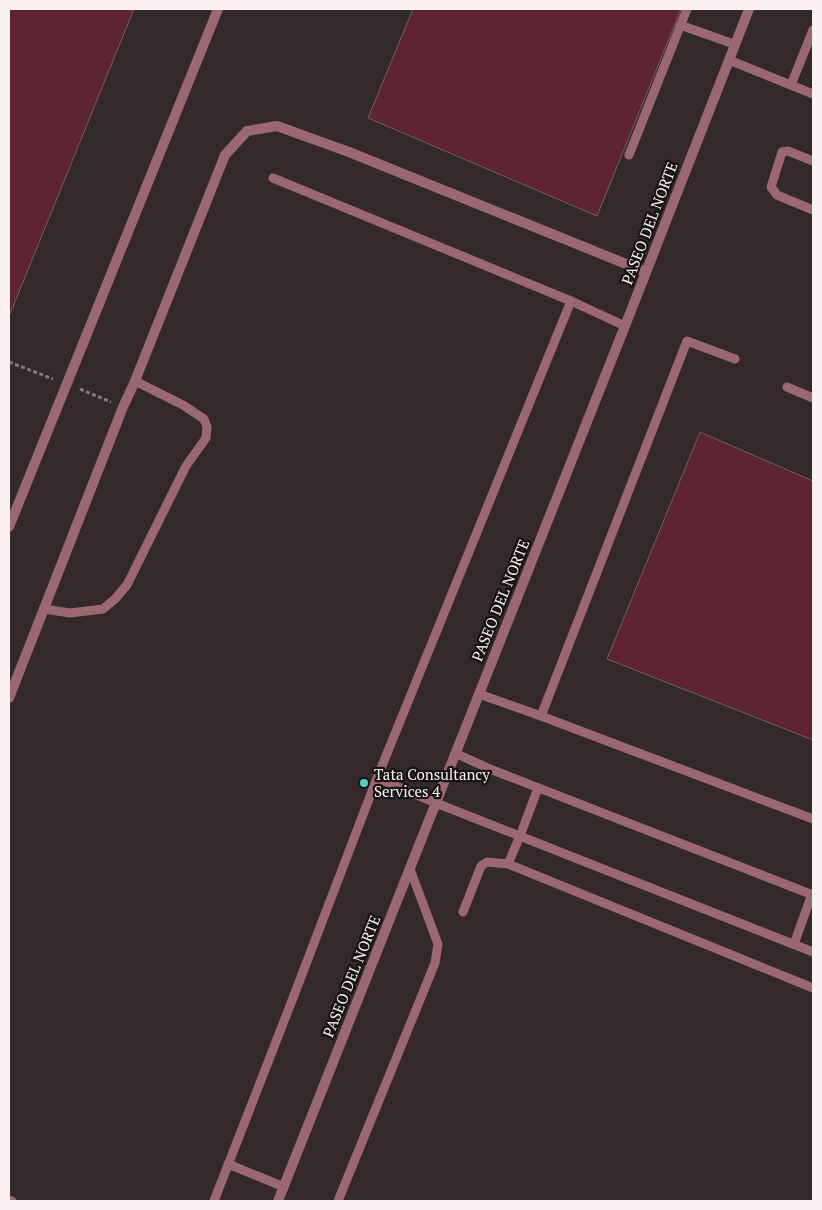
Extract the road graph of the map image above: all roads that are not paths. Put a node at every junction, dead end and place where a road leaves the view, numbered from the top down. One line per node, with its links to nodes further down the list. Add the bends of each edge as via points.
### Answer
1 (218, 9): 21 (street)
2 (687, 9): 4 (lane)
3 (749, 9): 6 (street, PASEO DEL NORTE)
4 (680, 25): 6 (lane); 10 (lane)
5 (813, 30): 8 (lane)
6 (734, 44): 7 (street, PASEO DEL NORTE)
7 (729, 60): 8 (lane); 14 (street, PASEO DEL NORTE)
8 (791, 85): 9 (lane)
9 (813, 94)
10 (629, 155)
11 (813, 161): 13 (lane, via 788,151 782,152 771,187 777,195)
12 (273, 178): 15 (lane)
13 (813, 210)
14 (646, 272): 16 (street, PASEO DEL NORTE); 18 (street, via 277,126 247,131 225,155)
15 (571, 301): 16 (lane); 27 (lane)
16 (626, 326): 23 (street, PASEO DEL NORTE)
17 (734, 358): 25 (lane, via 687,341)
18 (135, 381): 22 (street); 22 (lane, via 204,419 206,438 186,466 127,585 115,599 103,609 70,613)
19 (787, 388): 20 (lane)
20 (813, 398)
21 (9, 527)
22 (44, 609): 24 (street)
23 (479, 694): 25 (lane); 26 (street, PASEO DEL NORTE)
24 (9, 698)
25 (541, 716): 30 (lane)
26 (455, 753): 28 (lane); 29 (street, PASEO DEL NORTE)
27 (378, 778): 29 (lane); 39 (lane)
28 (538, 788): 31 (lane); 34 (lane)
29 (436, 803): 31 (lane); 33 (street, PASEO DEL NORTE)
30 (813, 819)
31 (520, 836): 32 (lane); 36 (lane)
32 (508, 864): 35 (lane, via 487,862 481,866); 38 (lane)
33 (410, 869): 40 (street, PASEO DEL NORTE); 43 (lane, via 438,944 435,963)
34 (813, 894): 36 (lane)
35 (463, 912)
36 (794, 944): 37 (lane)
37 (813, 952)
38 (813, 988)
39 (228, 1164): 40 (lane); 41 (lane)
40 (284, 1187): 42 (street, PASEO DEL NORTE)
41 (214, 1201)
42 (278, 1201)
43 (338, 1201)

